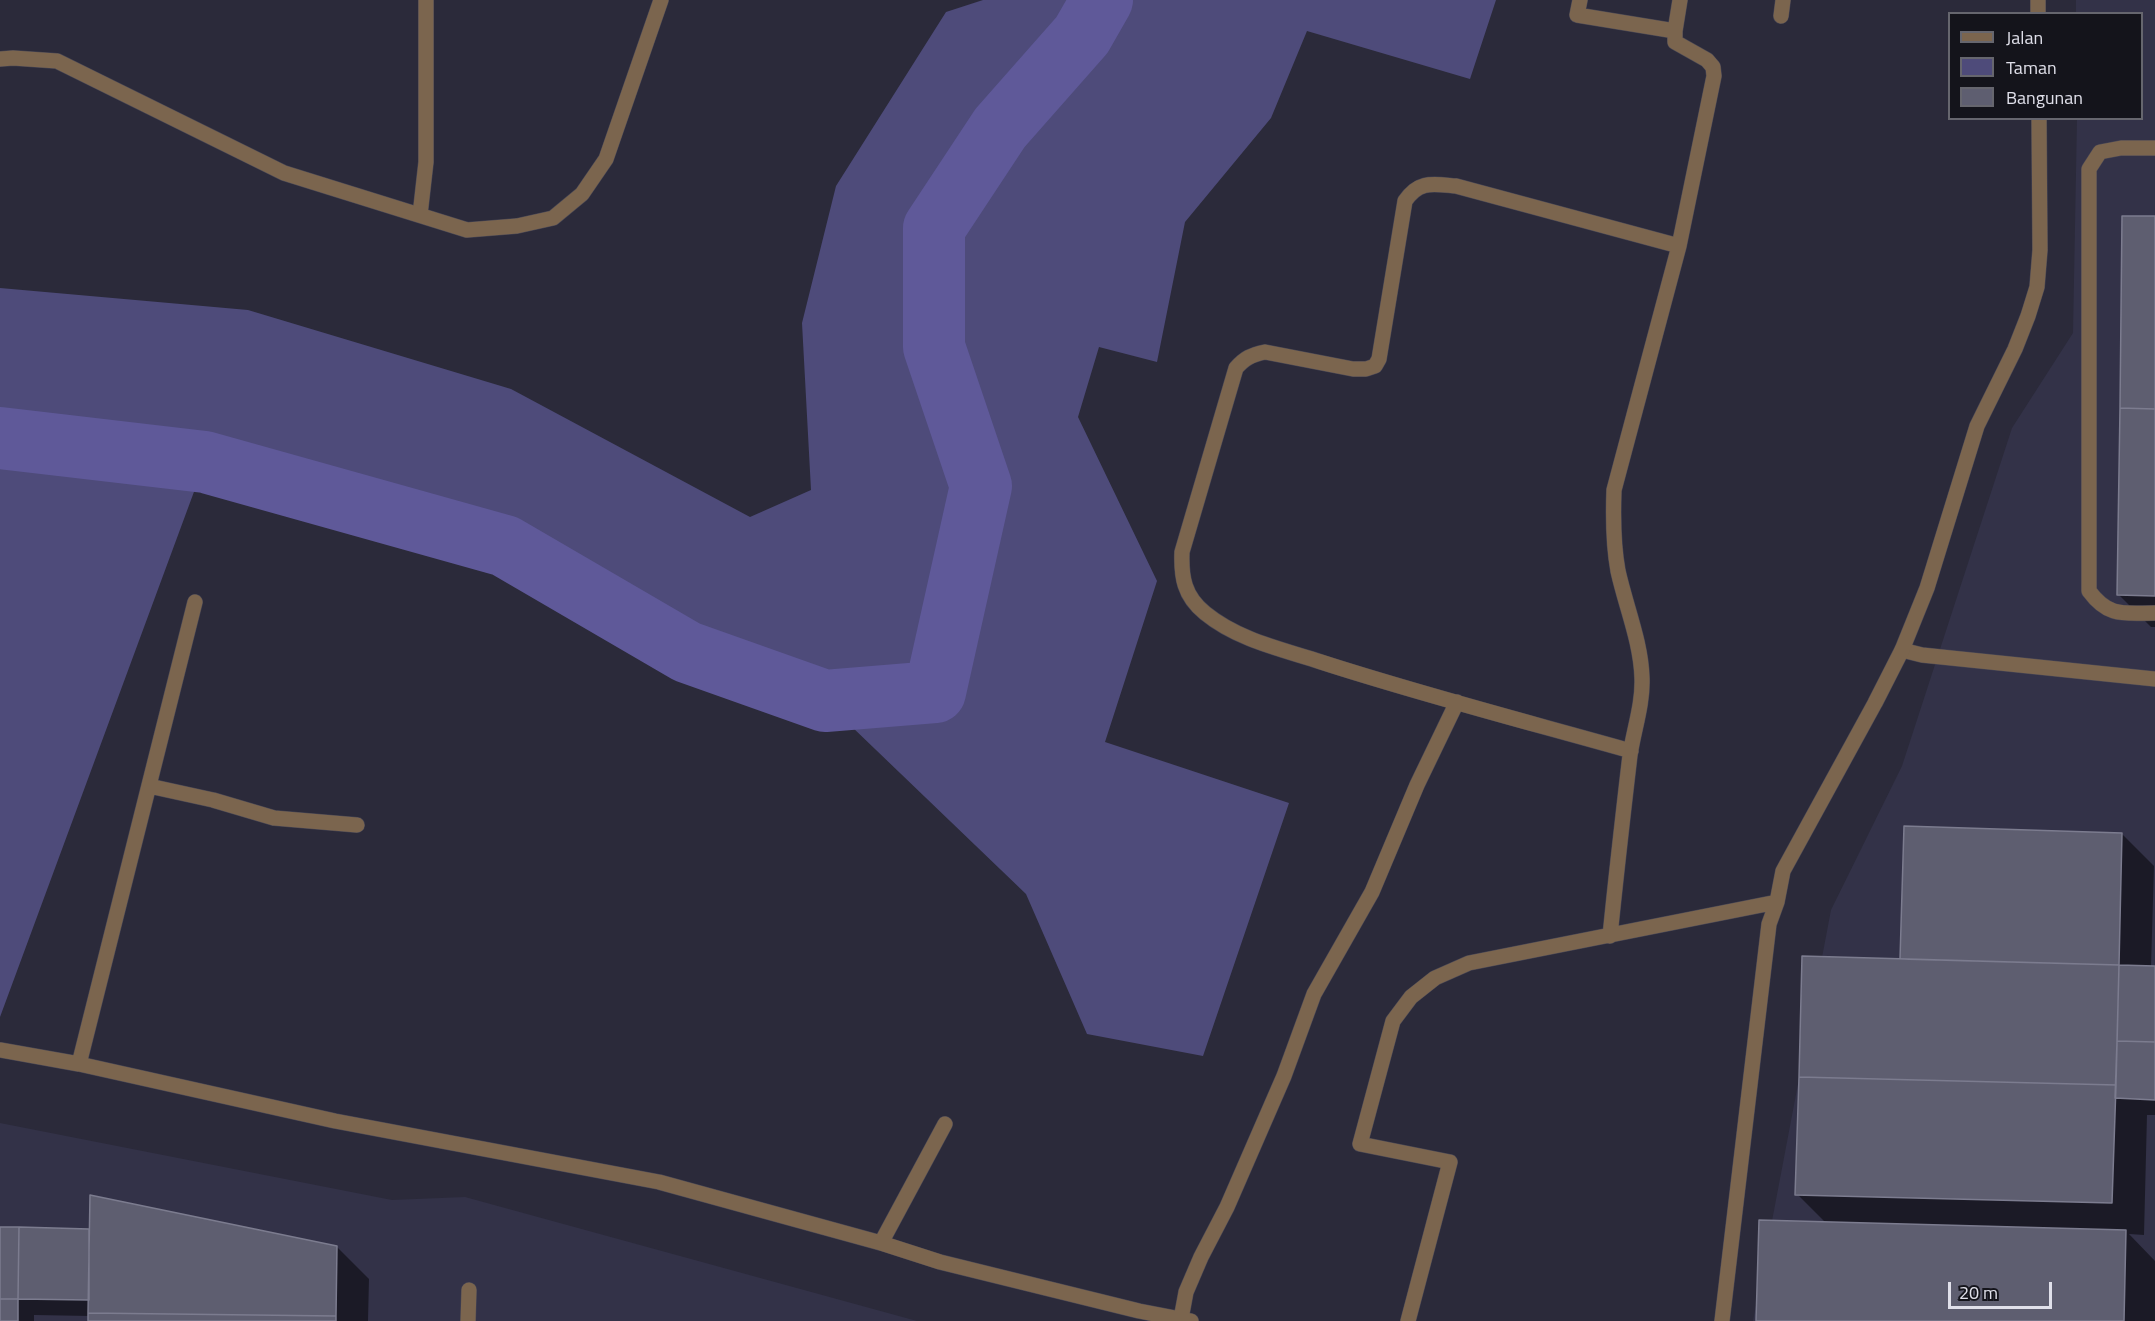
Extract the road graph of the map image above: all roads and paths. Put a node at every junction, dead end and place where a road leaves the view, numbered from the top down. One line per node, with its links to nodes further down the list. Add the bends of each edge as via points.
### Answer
1 (426, 0): 11 (street, via 426,162)
2 (661, 0): 11 (street, via 606,159 582,194 553,218 517,226 467,230)
3 (1580, 0): 7 (street, via 1577,15)
4 (1680, 0): 7 (street)
5 (1783, 0): 6 (street)
6 (1781, 16)
7 (1675, 31): 12 (street, via 1676,42 1707,60 1713,66 1714,76)
8 (0, 59): 11 (street, via 57,61 284,173)
9 (2039, 120): 15 (street, via 2037,287 2015,350 1977,426 1927,588)
10 (2155, 148): 14 (street, via 2100,152 2089,169 2089,591 2098,603 2116,613)
11 (420, 215)
12 (1680, 246): 17 (street, via 1456,186 1423,185 1412,190 1406,201 1375,366 1353,369 1265,352 1251,355 1236,368 1182,552 1181,574 1188,593 1203,611 1248,638); 18 (street, via 1614,490 1612,523 1618,570 1642,678)
13 (195, 602): 19 (street)
14 (2155, 613)
15 (1902, 650): 16 (street); 21 (street, via 1783,871)
16 (2155, 680)
17 (1457, 702): 18 (street); 28 (street, via 1372,892 1314,994 1284,1076 1189,1283)
18 (1631, 750): 22 (street)
19 (149, 786): 20 (street, via 273,818); 24 (street)
20 (357, 825)
21 (1777, 902): 22 (street); 31 (street, via 1769,924)
22 (1610, 936): 30 (street, via 1469,963 1435,978 1411,997 1393,1022 1360,1144 1450,1162)
23 (0, 1050): 24 (street)
24 (79, 1064): 26 (street, via 335,1121 659,1182)
25 (945, 1124): 26 (street)
26 (881, 1243): 28 (street, via 940,1262)
27 (469, 1290): 29 (street)
28 (1186, 1320)
29 (468, 1321)
30 (1408, 1321)
31 (1722, 1321)

